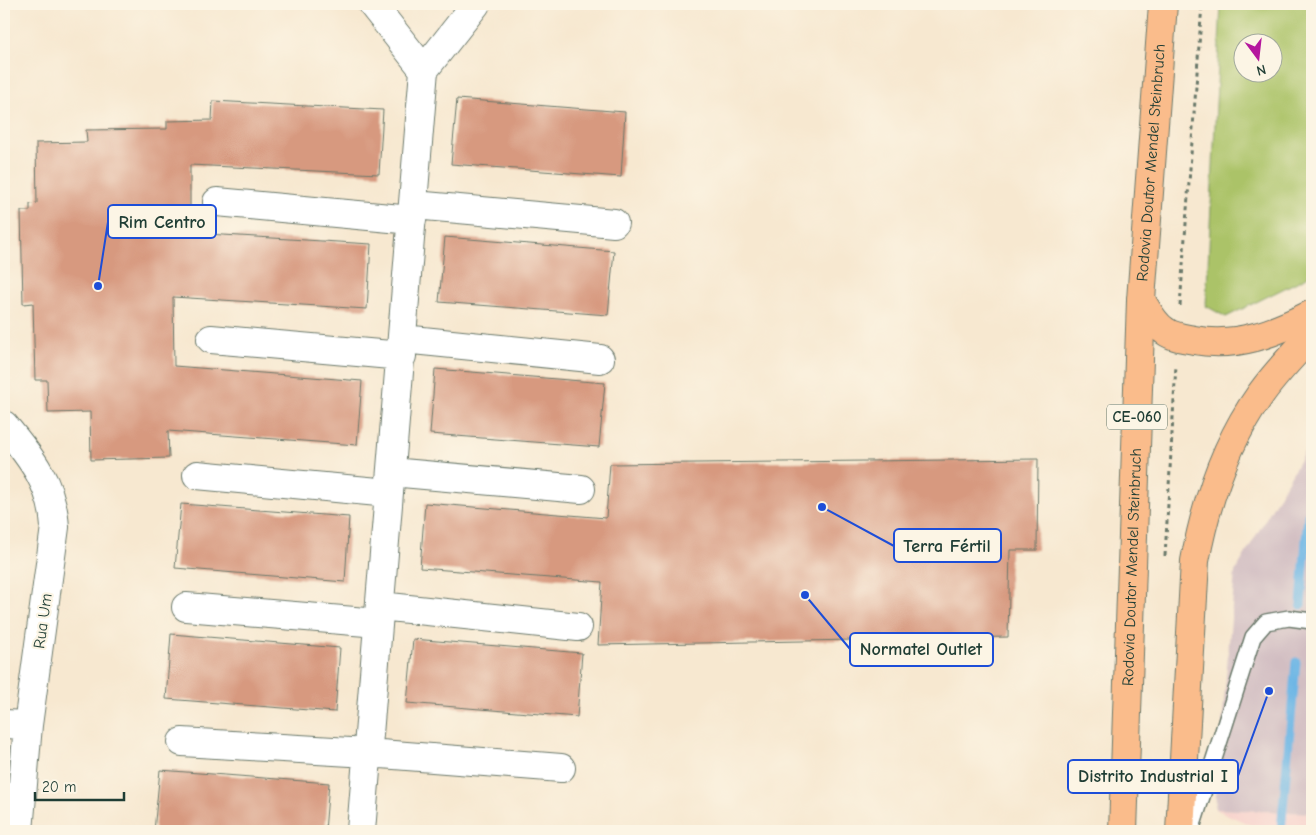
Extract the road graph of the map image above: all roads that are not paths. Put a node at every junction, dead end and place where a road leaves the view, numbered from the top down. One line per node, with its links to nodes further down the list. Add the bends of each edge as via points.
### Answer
1 (372, 4): 4 (street)
2 (476, 4): 4 (street)
3 (1163, 4): 8 (highway, Rodovia Doutor Mendel Steinbruch / CE-060)
4 (424, 70): 6 (street)
5 (217, 202): 6 (street)
6 (413, 212): 7 (street); 12 (street)
7 (614, 223)
8 (1141, 300): 9 (highway, via 1164,330 1178,337 1216,344 1244,341 1289,326); 28 (highway, Rodovia Doutor Mendel Steinbruch / CE-060)
9 (1312, 314)
10 (1312, 334): 29 (highway, via 1260,394 1232,441 1202,524 1195,561)
11 (211, 339): 12 (street)
12 (402, 347): 13 (street); 16 (street)
13 (600, 358)
14 (4, 425): 22 (street, Rua Um, via 38,471 54,506 54,536)
15 (197, 475): 16 (street)
16 (390, 482): 17 (street); 19 (street)
17 (581, 489)
18 (186, 606): 19 (street)
19 (379, 614): 21 (street); 24 (street)
20 (1312, 621): 30 (lane, via 1289,618 1266,622 1253,637)
21 (578, 627)
22 (16, 725): 26 (street, Rua Um)
23 (182, 742): 24 (street)
24 (368, 753): 25 (street); 27 (street)
25 (561, 768)
26 (20, 831)
27 (361, 831)
28 (1123, 831)
29 (1180, 831)
30 (1191, 831)

